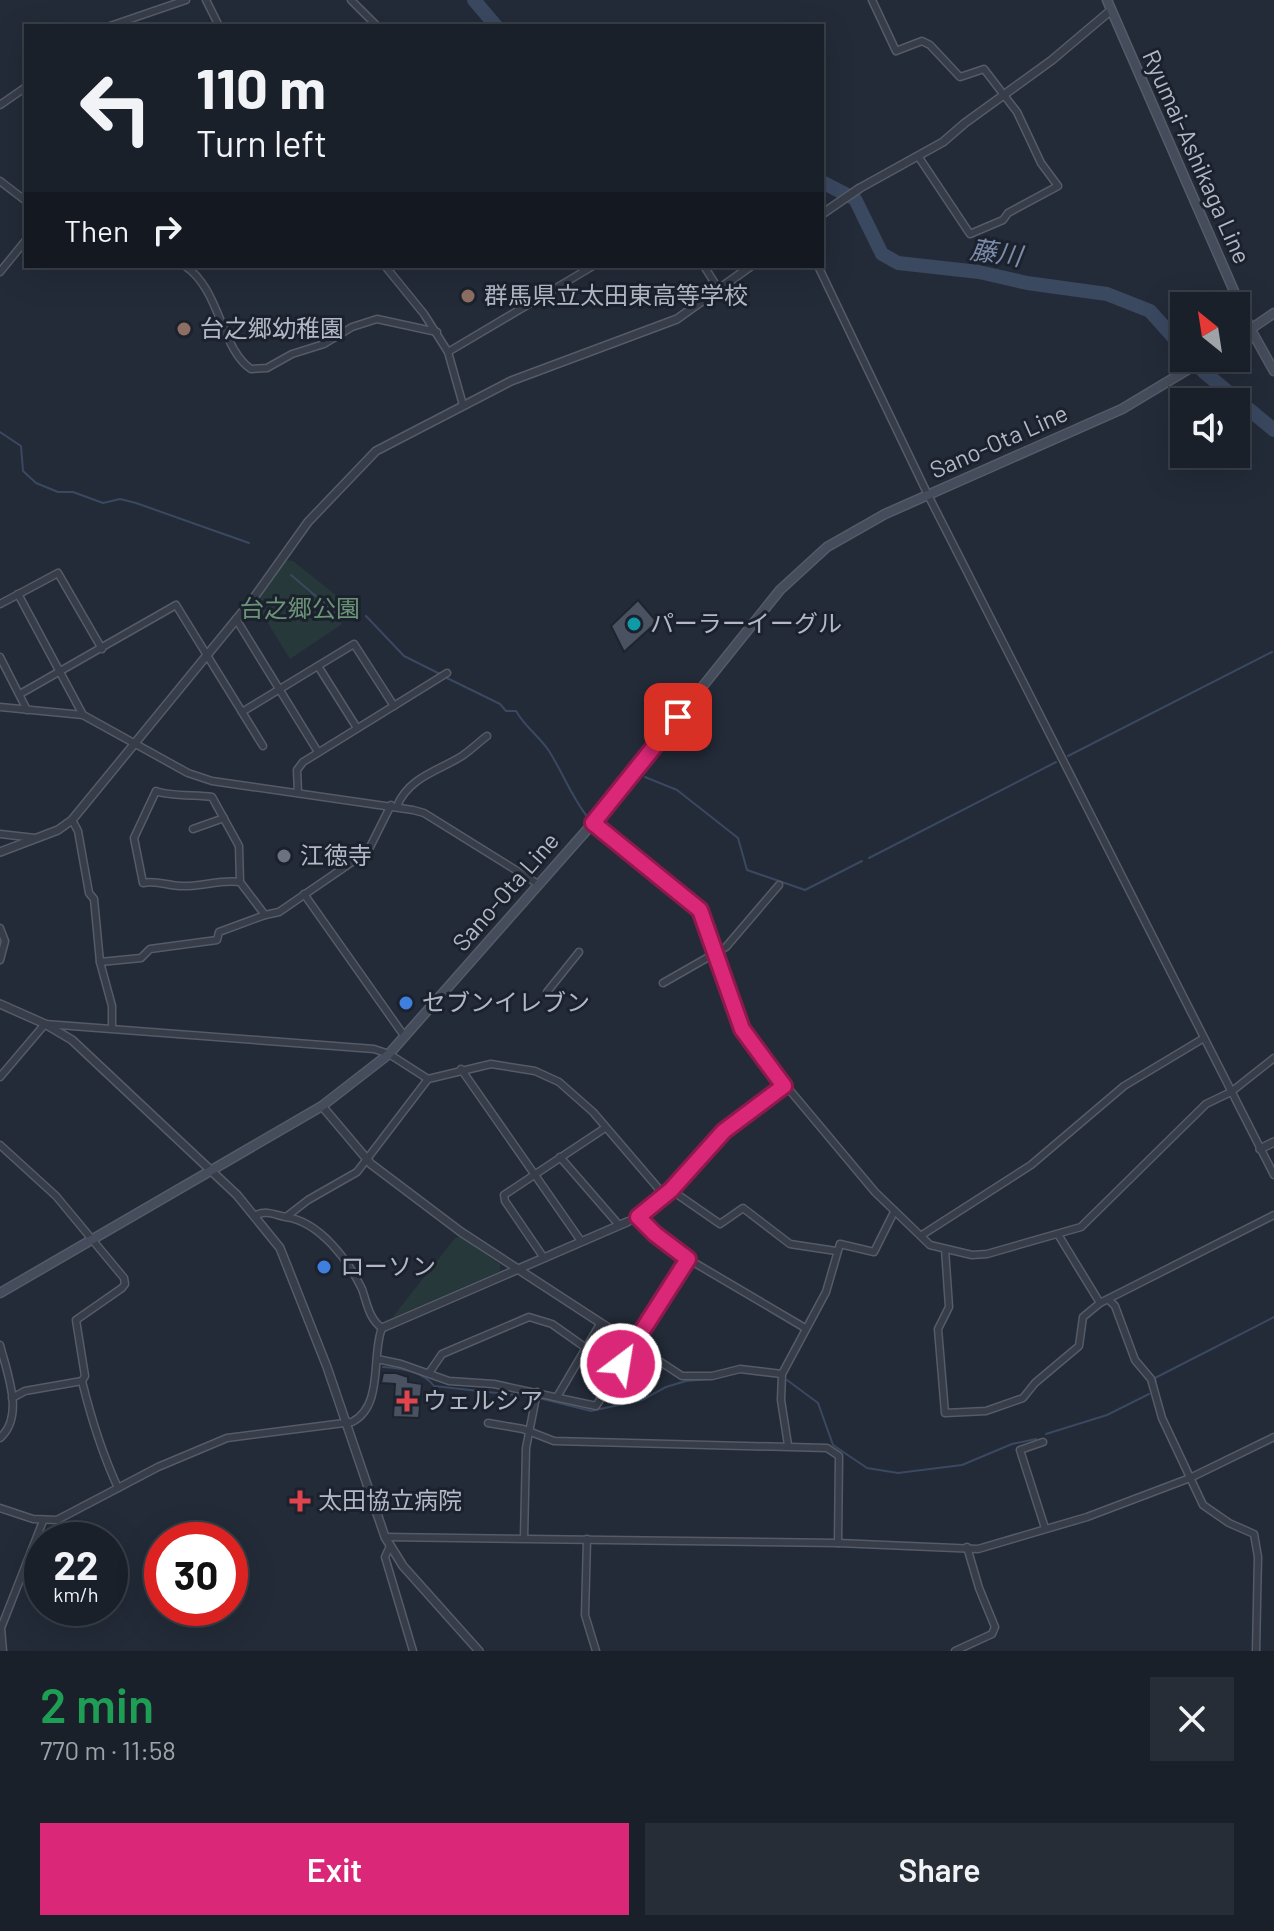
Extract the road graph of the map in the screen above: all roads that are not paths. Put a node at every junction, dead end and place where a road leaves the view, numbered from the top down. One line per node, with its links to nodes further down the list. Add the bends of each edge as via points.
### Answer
1 (186, 0): 6 (street)
2 (206, 0): 7 (street)
3 (351, 0): 8 (street)
4 (872, 0): 10 (street, via 896,51 926,42 960,77 984,69)
5 (1110, 4): 10 (street, via 1052,60); 26 (main road, Ryumai-Ashikaga Line)
6 (116, 24)
7 (218, 24)
8 (375, 24)
9 (24, 88): 11 (street)
10 (1004, 94): 12 (street); 12 (street, via 1058,186 970,234)
11 (0, 105)
12 (918, 156): 15 (street)
13 (0, 181): 14 (street)
14 (24, 199)
15 (824, 213)
16 (24, 242): 23 (street)
17 (187, 268): 27 (street, via 201,281 240,359 251,369 267,368 377,319)
18 (387, 268): 27 (street)
19 (590, 268): 28 (street)
20 (705, 268): 24 (street)
21 (748, 268): 24 (street)
22 (819, 268): 32 (street)
23 (0, 272)
24 (719, 290): 31 (street, via 677,319 533,372)
25 (1274, 313): 26 (main road)
26 (1251, 330): 29 (main road, Ryumai-Ashikaga Line)
27 (437, 332): 28 (street)
28 (448, 352): 31 (street)
29 (1274, 371)
30 (1184, 372): 32 (main road, Sano-Ota Line, via 1103,418)
31 (463, 405): 35 (street, via 364,462 308,522)
32 (928, 495): 60 (main road, Sano-Ota Line, via 853,531 798,571); 81 (street)
33 (18, 594): 34 (street); 36 (street, via 58,573); 40 (street)
34 (0, 604)
35 (236, 619): 37 (street); 42 (street)
36 (102, 649): 37 (street, via 176,605); 40 (street)
37 (207, 655): 47 (street); 51 (street)
38 (0, 657): 43 (street)
39 (318, 666): 42 (street); 44 (street, via 354,644); 49 (street)
40 (61, 671): 43 (street); 48 (street)
41 (444, 675): 44 (street)
42 (280, 689): 47 (street); 53 (street)
43 (20, 694): 46 (street)
44 (394, 706): 49 (street)
45 (0, 707): 46 (street)
46 (27, 710): 48 (street)
47 (242, 712): 52 (street)
48 (83, 715): 51 (street)
49 (357, 728): 53 (street)
50 (487, 736): 57 (street, via 424,775)
51 (135, 743): 54 (street); 59 (street)
52 (263, 746)
53 (318, 752): 55 (street, via 297,770)
54 (212, 781): 55 (street); 56 (street)
55 (298, 793): 57 (street)
56 (208, 797): 58 (street); 65 (street, via 156,791 134,838 143,883)
57 (394, 806): 66 (street, via 424,813); 68 (street, via 368,851)
58 (224, 818): 61 (street); 65 (street, via 239,846)
59 (72, 820): 63 (street); 74 (street, via 94,899)
60 (593, 823): 66 (main road, Sano-Ota Line); 72 (street, via 695,903)
61 (193, 829)
62 (0, 834): 63 (street)
63 (38, 839): 64 (street)
64 (0, 852)
65 (240, 882): 69 (street)
66 (538, 884): 80 (main road, Sano-Ota Line)
67 (779, 885): 72 (street)
68 (304, 894): 69 (street); 80 (street)
69 (265, 915): 74 (street, via 219,932 217,940)
70 (0, 928): 73 (street, via 5,941)
71 (579, 952): 76 (street)
72 (717, 954): 75 (street); 87 (street, via 742,1029)
73 (0, 960)
74 (100, 962): 79 (street)
75 (663, 983)
76 (547, 992)
77 (0, 1004): 78 (street)
78 (45, 1024): 79 (street); 85 (street); 96 (street, via 72,1040)
79 (112, 1028): 82 (street)
80 (405, 1037): 82 (main road, Sano-Ota Line)
81 (1204, 1038): 88 (street); 107 (street, via 1124,1086 1031,1165)
82 (389, 1054): 86 (street); 89 (main road, Sano-Ota Line)
83 (1274, 1058): 88 (street)
84 (461, 1069): 86 (street); 90 (street, via 491,1064 545,1074); 97 (street)
85 (0, 1077)
86 (428, 1079): 95 (street)
87 (784, 1086): 99 (street, via 724,1131); 101 (street)
88 (1231, 1092): 93 (street); 108 (street, via 1206,1104 1081,1227)
89 (322, 1106): 95 (street); 96 (main road, Sano-Ota Line)
90 (605, 1128): 94 (street); 100 (street)
91 (1274, 1142): 93 (street)
92 (0, 1145): 109 (street)
93 (1260, 1149): 98 (street)
94 (560, 1157): 97 (street); 106 (street)
95 (366, 1159): 104 (street, via 350,1177); 115 (street)
96 (213, 1172): 102 (street); 109 (main road, Sano-Ota Line)
97 (535, 1174): 110 (street); 113 (street, via 503,1198)
98 (1274, 1175)
99 (671, 1190): 100 (street); 112 (street, via 720,1224 743,1208 790,1244)
100 (664, 1195): 105 (street)
101 (894, 1212): 107 (street); 112 (street, via 874,1252 840,1244)
102 (256, 1215): 104 (street, via 267,1211); 132 (street, via 289,1265)
103 (1274, 1215): 117 (street)
104 (286, 1217): 120 (street, via 330,1243 353,1272)
105 (638, 1217): 106 (street); 114 (street)
106 (623, 1224): 110 (street)
107 (922, 1235): 111 (street, via 930,1245)
108 (1059, 1236): 111 (street, via 987,1254); 118 (street)
109 (94, 1239): 116 (main road, Sano-Ota Line); 128 (street, via 125,1284 76,1320)
110 (581, 1241): 113 (street)
111 (945, 1249): 118 (street, via 949,1307 938,1329 945,1413 986,1411 1023,1398 1079,1346 1083,1317)
112 (836, 1251): 121 (street, via 826,1292)
113 (544, 1258): 115 (street)
114 (688, 1259): 121 (street); 122 (street)
115 (517, 1270): 119 (street); 120 (street)
116 (0, 1293)
117 (1109, 1300): 118 (street); 139 (street, via 1135,1360 1151,1379 1162,1418)
118 (1100, 1303)
119 (600, 1324): 122 (street); 124 (street)
120 (382, 1328): 125 (street)
121 (805, 1328): 127 (street)
122 (633, 1344): 127 (street, via 682,1376 740,1369); 130 (street, via 599,1404 590,1407)
123 (0, 1345): 131 (street)
124 (586, 1348): 126 (street, via 552,1324 529,1317 442,1354); 130 (street)
125 (377, 1359): 126 (street); 132 (street, via 363,1412)
126 (429, 1373): 129 (street, via 449,1381)
127 (782, 1374): 138 (street)
128 (82, 1381): 131 (street); 140 (street, via 100,1448)
129 (537, 1392): 130 (street); 134 (street)
130 (557, 1397)
131 (12, 1398): 136 (street, via 12,1422)
132 (346, 1422): 140 (street, via 234,1436); 144 (street)
133 (488, 1423): 134 (street)
134 (528, 1433): 138 (street, via 554,1441); 145 (street)
135 (1274, 1437): 139 (street)
136 (0, 1438)
137 (1043, 1442): 143 (street, via 1020,1450)
138 (788, 1445): 147 (street, via 819,1446 839,1456)
139 (1190, 1478): 143 (street); 156 (street, via 1203,1505 1254,1534)
140 (118, 1488): 142 (street, via 62,1518)
141 (0, 1508): 142 (street)
142 (43, 1521): 150 (street)
143 (1045, 1528): 149 (street, via 987,1548)
144 (385, 1537): 145 (street); 148 (street)
145 (524, 1538): 146 (street)
146 (587, 1539): 147 (street); 154 (street, via 585,1615)
147 (838, 1543): 149 (street)
148 (390, 1546): 152 (street, via 385,1557); 153 (street)
149 (967, 1547): 155 (street, via 995,1627 992,1634)
150 (1, 1628): 151 (street)
151 (3, 1651)
152 (413, 1651)
153 (479, 1651)
154 (596, 1651)
155 (955, 1651)
156 (1256, 1651)

